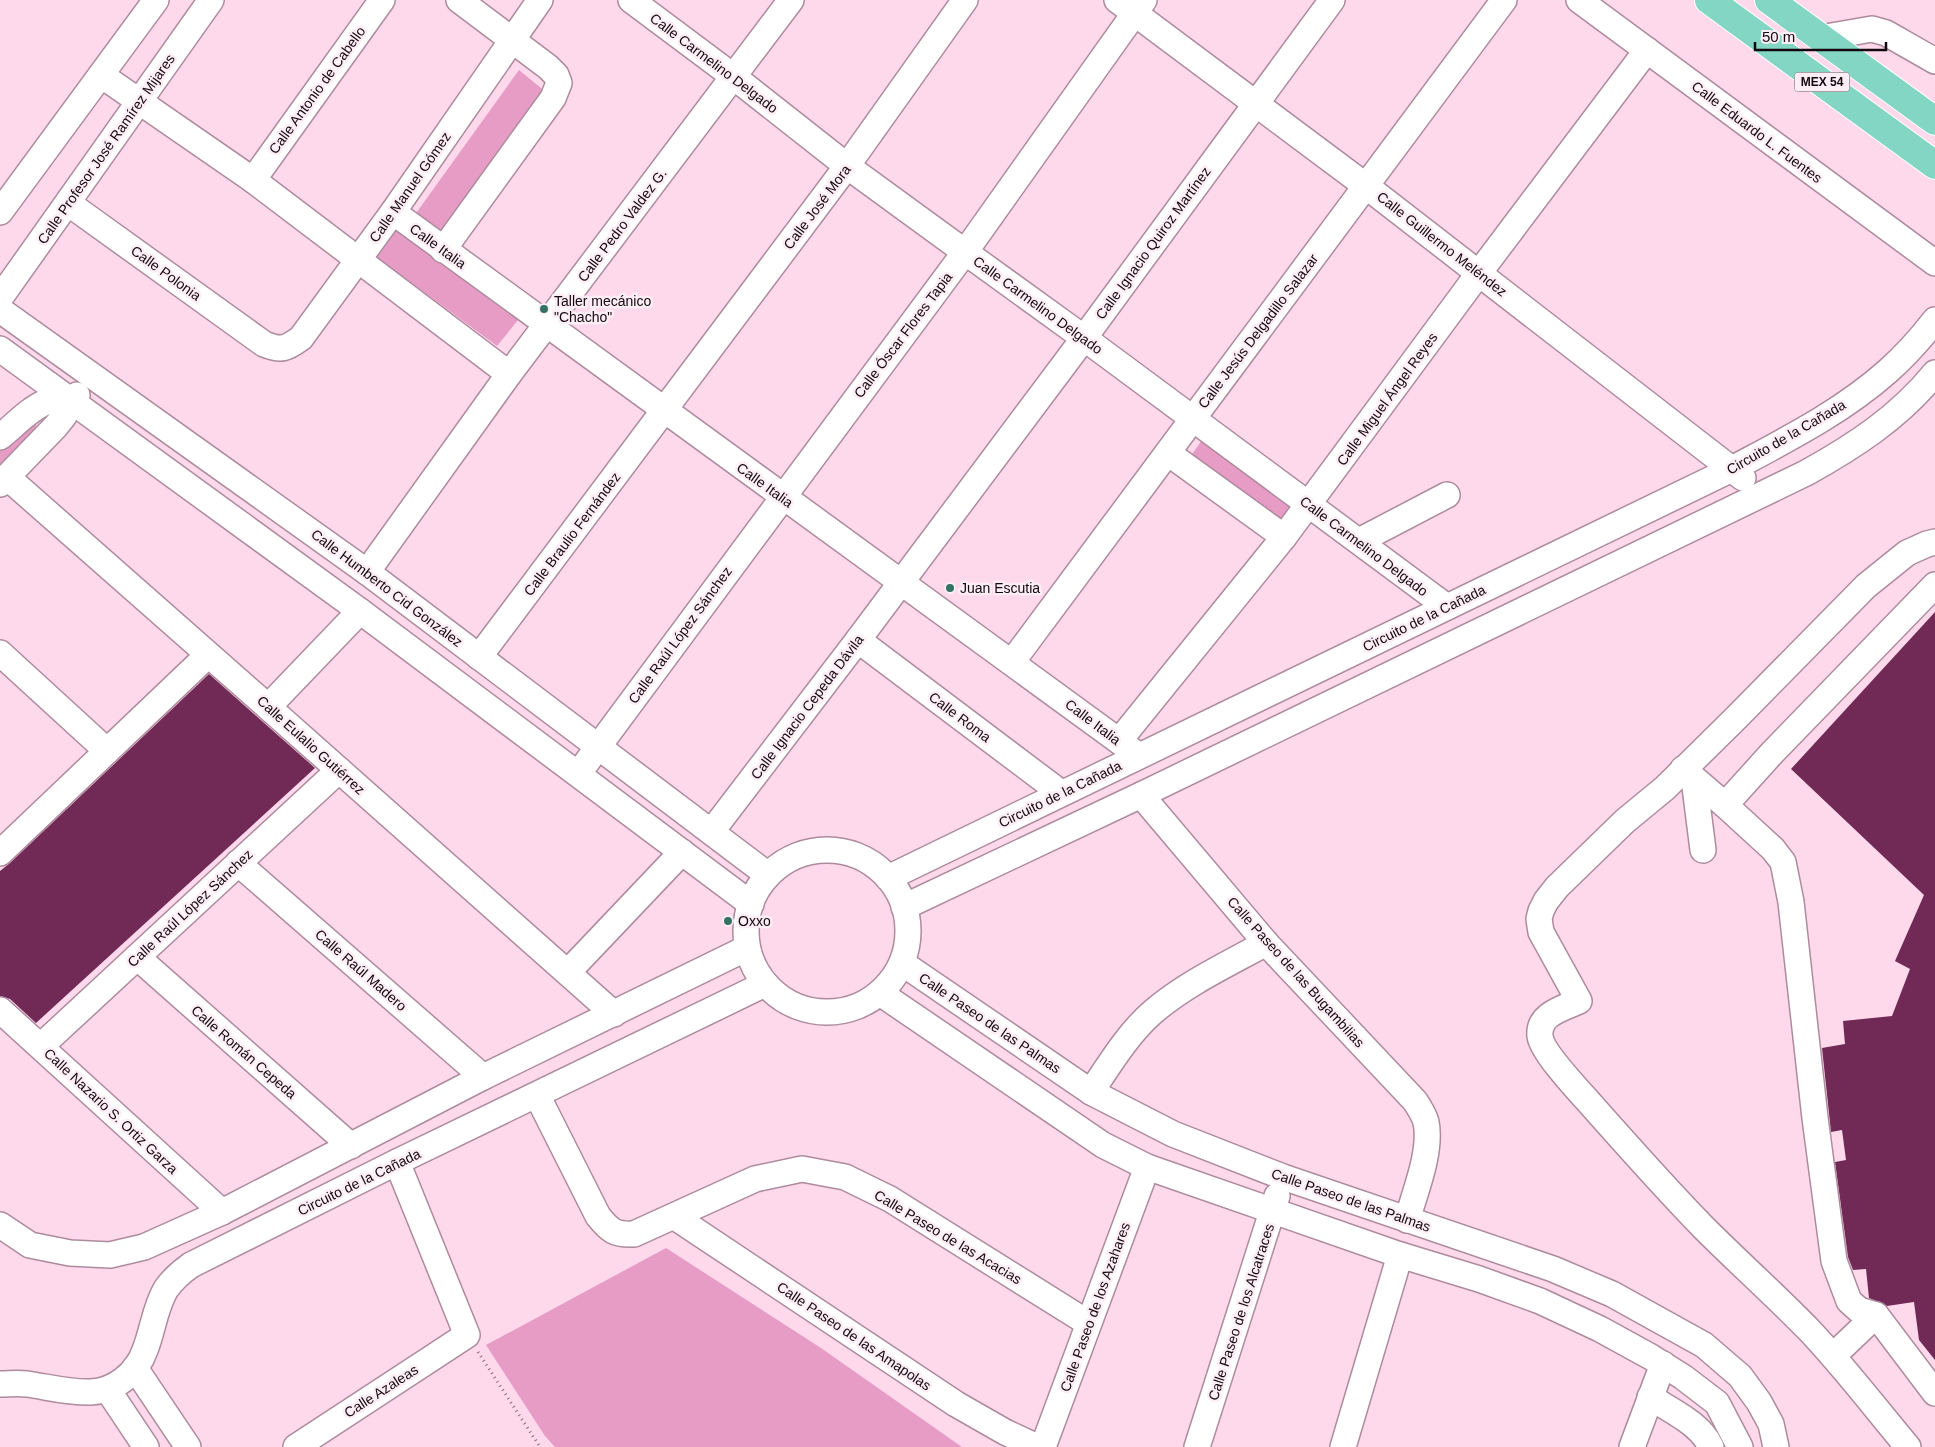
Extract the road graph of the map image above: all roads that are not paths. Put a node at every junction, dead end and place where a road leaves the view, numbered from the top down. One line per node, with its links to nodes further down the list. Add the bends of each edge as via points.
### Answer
1 (156, 0): 19 (street)
2 (211, 0): 21 (street, Calle Profesor José Ramírez Mijares)
3 (382, 0): 26 (street, Calle Antonio de Cabello)
4 (459, 0): 16 (street)
5 (540, 0): 16 (street, Calle Manuel Gómez)
6 (791, 0): 20 (street, Calle Pedro Valdez G.)
7 (966, 0): 25 (street, Calle José Mora)
8 (1332, 0): 22 (street, Calle Ignacio Quiroz Martínez)
9 (1504, 0): 27 (street, Calle Jesús Delgadillo Salazar)
10 (1579, 0): 17 (street, Calle Eduardo L. Fuentes)
11 (1709, 0): 24 (main road, MEX 54)
12 (1769, 0): 15 (main road, MEX 54)
13 (642, 3): 20 (street, Calle Carmelino Delgado)
14 (1132, 4): 22 (street, Calle Guillermo Meléndez); 32 (street, Calle Óscar Flores Tapia)
15 (1820, 38): 18 (street, via 1872,29 1886,33); 23 (main road, MEX 54)
16 (513, 40): 30 (street, Calle Manuel Gómez); 31 (street, via 556,74 560,82 553,98)
17 (1647, 50): 34 (street, Calle Eduardo L. Fuentes); 35 (street, Calle Miguel Ángel Reyes)
18 (1935, 61)
19 (101, 75): 21 (street); 29 (street)
20 (734, 77): 25 (street, Calle Carmelino Delgado); 39 (street, Calle Pedro Valdez G.)
21 (140, 102): 26 (street); 28 (street, Calle Profesor José Ramírez Mijares)
22 (1256, 103): 27 (street, Calle Guillermo Meléndez); 40 (street, Calle Ignacio Quiroz Martínez)
23 (1935, 121)
24 (1935, 165)
25 (848, 166): 32 (street, Calle Carmelino Delgado); 47 (street, Calle José Mora)
26 (253, 180): 33 (street)
27 (1366, 186): 35 (street, Calle Guillermo Meléndez); 48 (street, Calle Jesús Delgadillo Salazar)
28 (68, 203): 36 (street, Calle Profesor José Ramírez Mijares); 41 (street, Calle Polonia)
29 (0, 212)
30 (393, 212): 31 (street, Calle Italia); 33 (street, Calle Manuel Gómez)
31 (443, 250): 39 (street, Calle Italia)
32 (964, 252): 40 (street, Calle Carmelino Delgado); 55 (street, Calle Óscar Flores Tapia)
33 (358, 261): 41 (street, Calle Manuel Gómez, via 301,338 290,346 276,349); 44 (street)
34 (1935, 263)
35 (1479, 273): 51 (street, Calle Guillermo Meléndez); 57 (street, Calle Miguel Ángel Reyes)
36 (0, 298)
37 (0, 310): 45 (street, Calle Humberto Cid González)
38 (1935, 320): 51 (street, Circuito de la Cañada, via 1868,388 1834,412)
39 (547, 324): 44 (street, Calle Pedro Valdez G.); 47 (street, Calle Italia)
40 (1084, 338): 48 (street, Calle Carmelino Delgado); 63 (street, Calle Ignacio Quiroz Martínez)
41 (264, 344)
42 (0, 349): 46 (street)
43 (1935, 373): 53 (street, via 1903,409 1879,428 1839,455)
44 (509, 374): 62 (street, Calle Pedro Valdez G.)
45 (100, 380): 46 (street); 56 (street, Calle Humberto Cid González)
46 (70, 399): 49 (street, via 46,402); 52 (street, via 56,426); 58 (street)
47 (664, 410): 55 (street, Calle Italia); 70 (street, Calle Braulio Fernández)
48 (1193, 418): 50 (street, Calle Jesús Delgadillo Salazar); 57 (street, Calle Carmelino Delgado)
49 (0, 437)
50 (1168, 453): 59 (street); 71 (street, Calle Jesús Delgadillo Salazar)
51 (1732, 469): 53 (street, Calle Guillermo Meléndez); 65 (street, Circuito de la Cañada)
52 (3, 480): 69 (street, Calle Eulalio Gutiérrez)
53 (1763, 494): 80 (street)
54 (1448, 495): 60 (street)
55 (782, 497): 63 (street, Calle Italia); 73 (street, Calle Raúl López Sánchez)
56 (274, 504): 58 (street); 62 (street, Calle Humberto Cid González)
57 (1308, 505): 59 (street, Calle Miguel Ángel Reyes); 60 (street, Calle Carmelino Delgado)
58 (251, 533): 66 (street)
59 (1284, 537): 74 (street, Calle Miguel Ángel Reyes)
60 (1359, 541): 65 (street, Calle Carmelino Delgado)
61 (1935, 542): 78 (street, via 1907,553 1866,586 1736,718)
62 (367, 572): 70 (street, Calle Humberto Cid González)
63 (901, 582): 67 (street, Calle Ignacio Cepeda Dávila); 71 (street, Calle Italia)
64 (1935, 585): 81 (street, via 1772,752)
65 (1447, 608): 74 (street, Circuito de la Cañada)
66 (360, 611): 72 (street); 77 (street)
67 (858, 640): 79 (street, Calle Roma); 82 (street, Calle Ignacio Cepeda Dávila)
68 (0, 654): 75 (street)
69 (208, 655): 72 (street, Calle Eulalio Gutiérrez); 75 (street)
70 (479, 657): 73 (street, Calle Humberto Cid González)
71 (1012, 662): 74 (street, Calle Italia)
72 (268, 707): 76 (street, Calle Eulalio Gutiérrez)
73 (598, 747): 77 (street, Calle Raúl López Sánchez); 82 (street, Calle Humberto Cid González)
74 (1129, 748): 79 (street, Circuito de la Cañada)
75 (107, 750): 83 (street)
76 (338, 770): 86 (street, Calle Raúl López Sánchez); 95 (street, Calle Eulalio Gutiérrez)
77 (578, 774): 85 (street)
78 (1688, 774): 81 (street); 84 (street); 116 (street, via 1665,788 1625,821 1557,887 1543,906 1539,919 1541,932 1579,1001 1544,1019 1541,1042 1627,1146)
79 (1061, 793): 88 (street, Circuito de la Cañada)
80 (1141, 796): 90 (street); 91 (street, Calle Paseo de las Bugambilias)
81 (1726, 805): 114 (street, via 1783,862 1791,902 1834,1261 1849,1301 1859,1310)
82 (712, 831): 87 (street, Calle Humberto Cid González)
83 (3, 845)
84 (1703, 850)
85 (682, 852): 89 (street); 95 (street)
86 (238, 863): 93 (street, Calle Raúl López Sánchez); 101 (street, Calle Raúl Madero)
87 (768, 875): 88 (street, via 790,859 816,850 842,851 867,860); 89 (street)
88 (888, 878): 90 (street)
89 (751, 904): 92 (street, via 746,926)
90 (904, 907): 94 (street, via 908,924)
91 (1266, 943): 102 (street, via 1188,987 1154,1011 1123,1045); 111 (street, Calle Paseo de las Bugambilias, via 1415,1101 1426,1122 1424,1158)
92 (747, 948): 96 (street); 99 (street)
93 (137, 957): 100 (street, Calle Raúl López Sánchez); 104 (street, Calle Román Cepeda)
94 (902, 963): 97 (street); 102 (street, Calle Paseo de las Palmas)
95 (568, 972): 99 (street, Calle Eulalio Gutiérrez)
96 (765, 984): 97 (street, via 784,1001 816,1012 833,1013 858,1007); 103 (street, Circuito de la Cañada)
97 (880, 993): 106 (street, via 1103,1145)
98 (0, 1010): 100 (street, Calle Nazario S. Ortiz Garza)
99 (614, 1014): 101 (street)
100 (41, 1046): 108 (street, Calle Nazario S. Ortiz Garza)
101 (483, 1077): 104 (street)
102 (1091, 1092): 107 (street, Calle Paseo de las Palmas, via 1173,1134)
103 (537, 1095): 105 (street, Circuito de la Cañada); 110 (street, Calle Paseo de las Acacias, via 607,1228 620,1235 634,1234)
104 (351, 1146): 108 (street)
105 (397, 1162): 118 (street, Circuito de la Cañada, via 191,1265 176,1276 156,1311 145,1352); 127 (street, Calle Azaleas, via 467,1335)
106 (1147, 1167): 109 (street); 115 (street, Calle Paseo de los Azahares)
107 (1283, 1177): 109 (street, Calle Paseo de los Alcatraces); 111 (street, Calle Paseo de las Palmas)
108 (222, 1212): 112 (street, via 144,1248 110,1255 70,1253 30,1244)
109 (1273, 1212): 113 (street); 130 (street, Calle Paseo de los Alcatraces)
110 (675, 1217): 115 (street, Calle Paseo de las Acacias, via 755,1179 802,1169 845,1177 890,1199); 128 (street, Calle Paseo de las Amapolas, via 956,1404)
111 (1407, 1220): 119 (street, Calle Paseo de las Palmas, via 1553,1268 1612,1294 1704,1345)
112 (2, 1229)
113 (1400, 1255): 117 (street, via 1540,1301); 131 (street)
114 (1876, 1315): 116 (street); 122 (street)
115 (1088, 1323): 129 (street, Calle Paseo de los Azahares)
116 (1833, 1356): 136 (street)
117 (1663, 1364): 123 (street); 124 (street)
118 (135, 1368): 121 (street, Circuito de la Cañada, via 122,1382); 126 (street)
119 (1740, 1376): 124 (street); 135 (street, Calle Paseo de las Palmas, via 1771,1424)
120 (0, 1384): 121 (street, via 91,1392)
121 (108, 1390): 125 (street)
122 (1935, 1393)
123 (1650, 1397): 132 (street); 133 (street, via 1704,1434)
124 (1717, 1403): 134 (street)
125 (146, 1447)
126 (188, 1447)
127 (296, 1447)
128 (1037, 1447)
129 (1043, 1447)
130 (1197, 1447)
131 (1343, 1447)
132 (1632, 1447)
133 (1711, 1447)
134 (1740, 1447)
135 (1776, 1447)
136 (1908, 1447)

